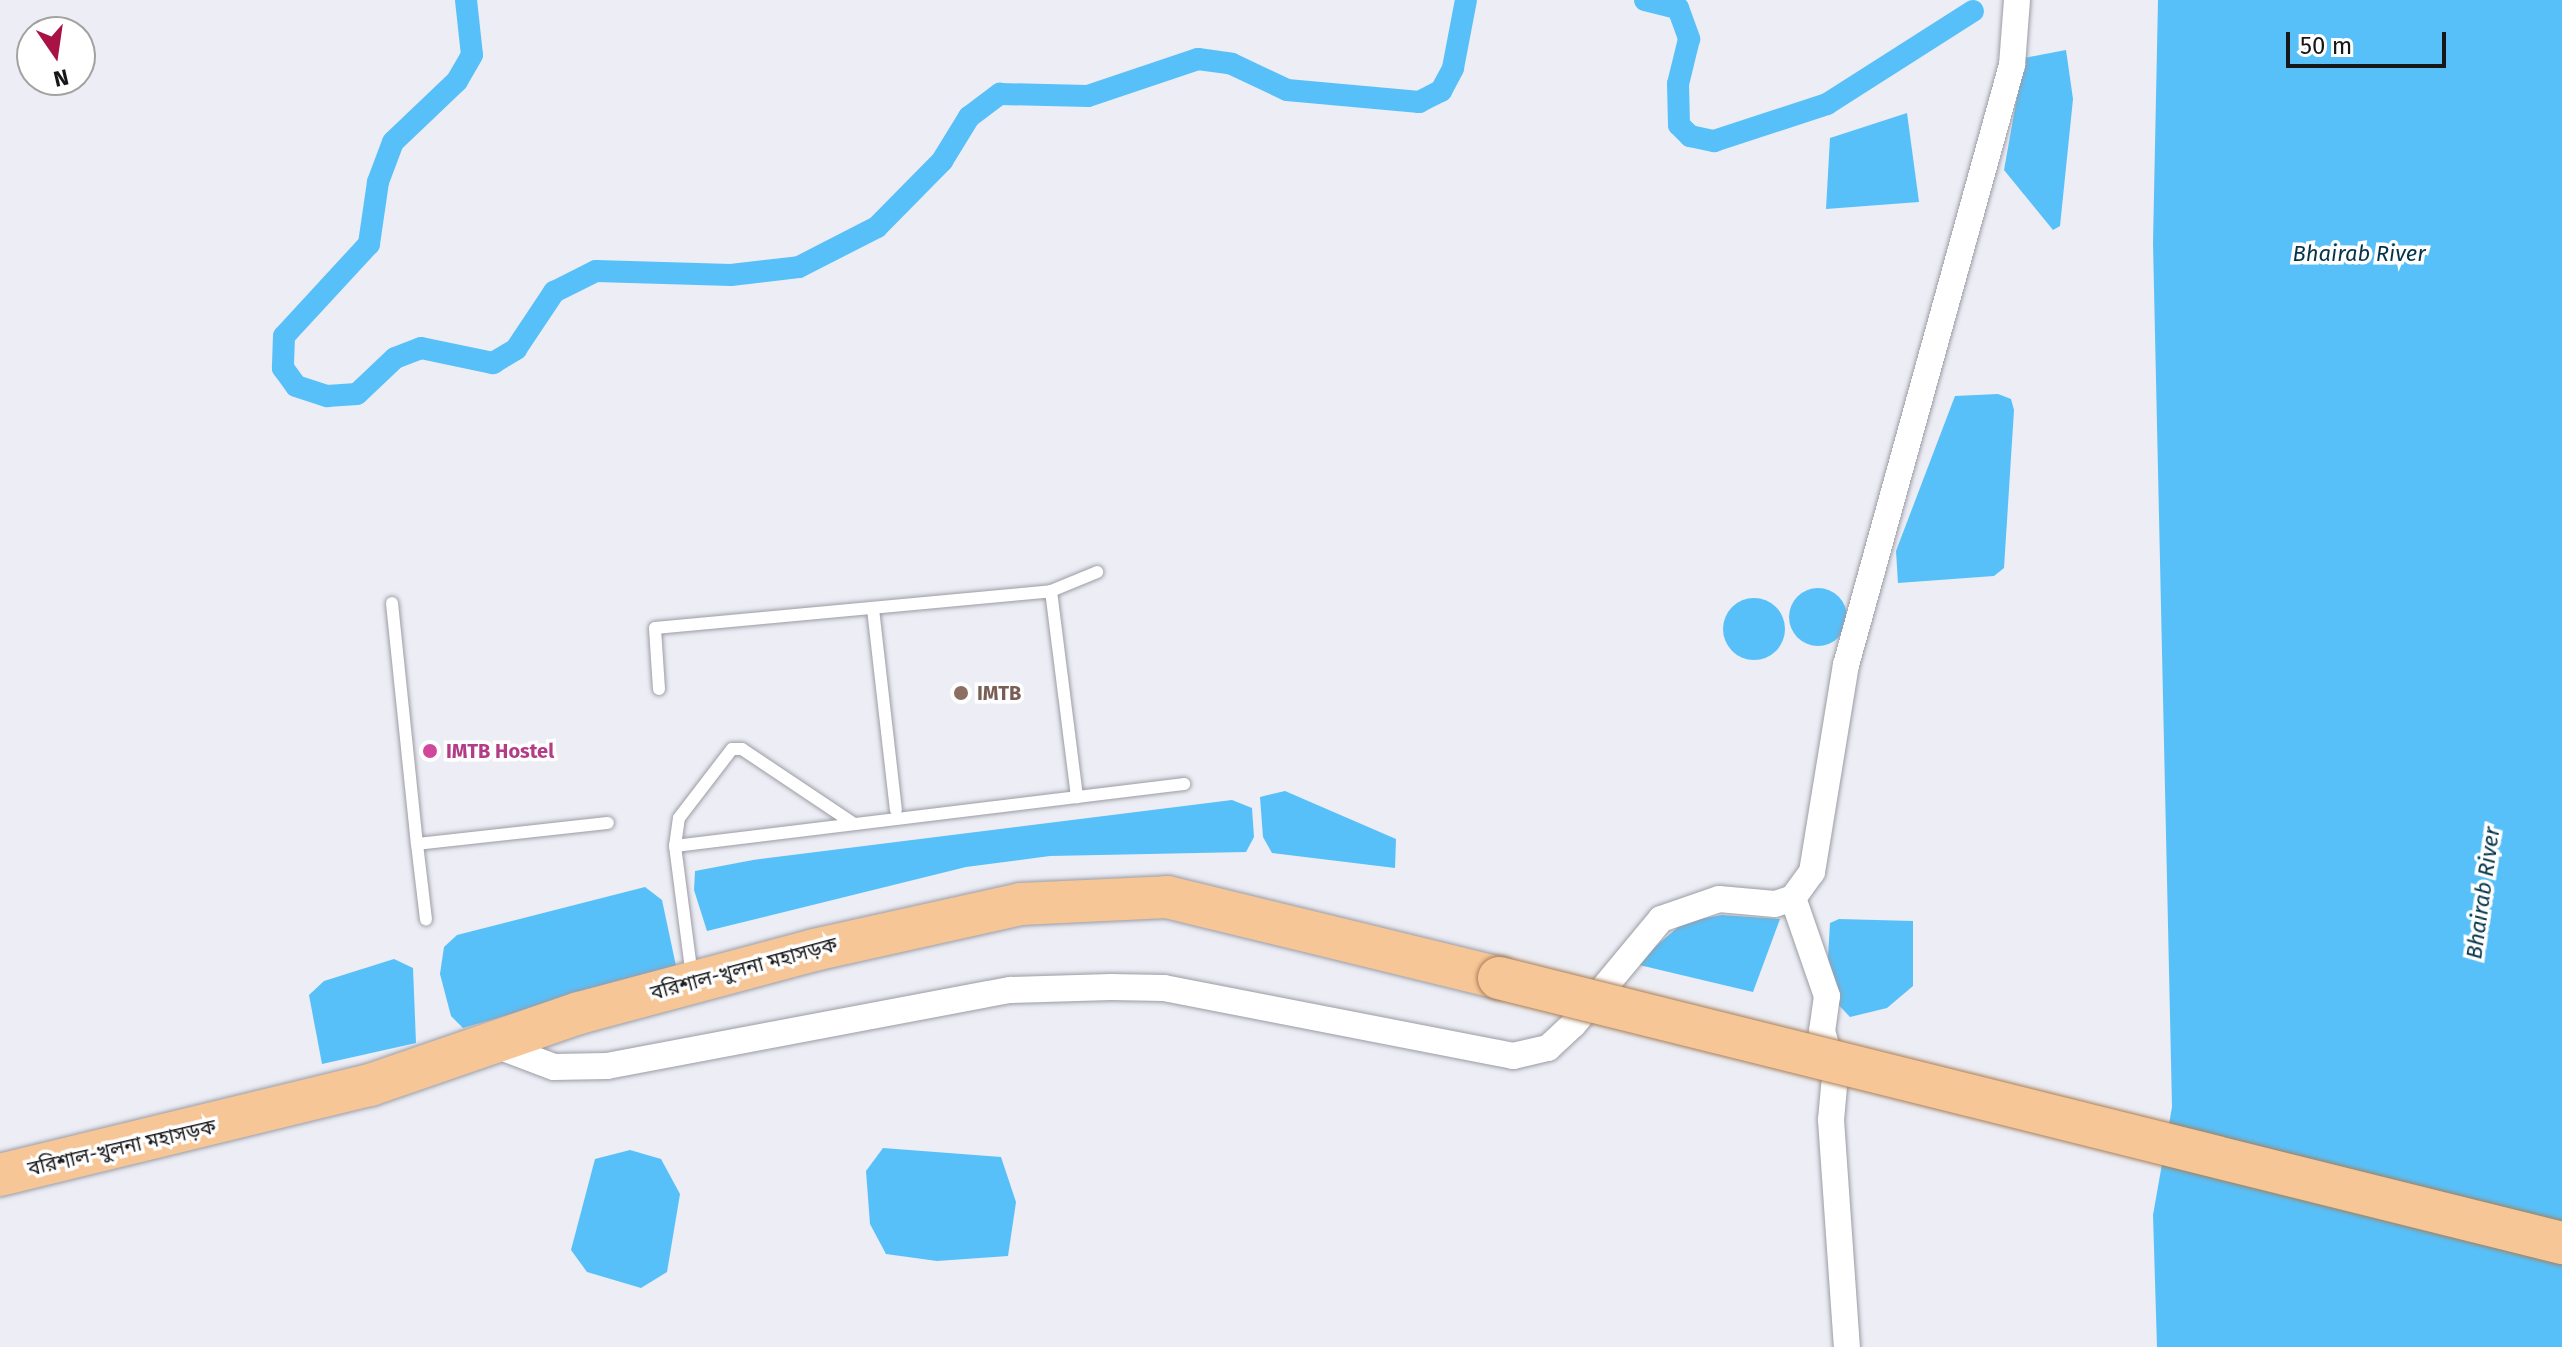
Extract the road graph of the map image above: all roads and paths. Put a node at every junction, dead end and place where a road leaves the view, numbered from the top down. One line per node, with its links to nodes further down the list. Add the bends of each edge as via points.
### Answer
1 (2017, 0): 14 (street, via 2012,65 1846,665 1812,872)
2 (1097, 572): 3 (lane)
3 (1051, 591): 5 (lane); 8 (lane)
4 (392, 603): 12 (lane)
5 (873, 609): 6 (lane, via 655,628); 9 (lane)
6 (659, 689)
7 (1184, 784): 8 (lane)
8 (1077, 797): 11 (lane)
9 (896, 810)
10 (608, 823): 12 (lane)
11 (854, 824): 13 (lane); 13 (lane, via 732,749 679,818)
12 (417, 844): 15 (lane)
13 (675, 846): 16 (lane)
14 (1793, 898): 17 (street, via 1775,904 1719,899 1661,919 1556,1040 1513,1056 1164,988 1111,987 996,992 607,1066 554,1067); 20 (street, via 1827,996 1822,1031 1835,1076 1831,1120)
15 (426, 919)
16 (691, 969)
17 (489, 1044): 18 (highway, বরিশাল-খুলনা মহাসড়ক, via 355,1089); 19 (highway, বরিশাল-খুলনা মহাসড়ক, bridge, via 799,954 1021,904 1167,897)
18 (0, 1175)
19 (2562, 1243)
20 (1847, 1347)

